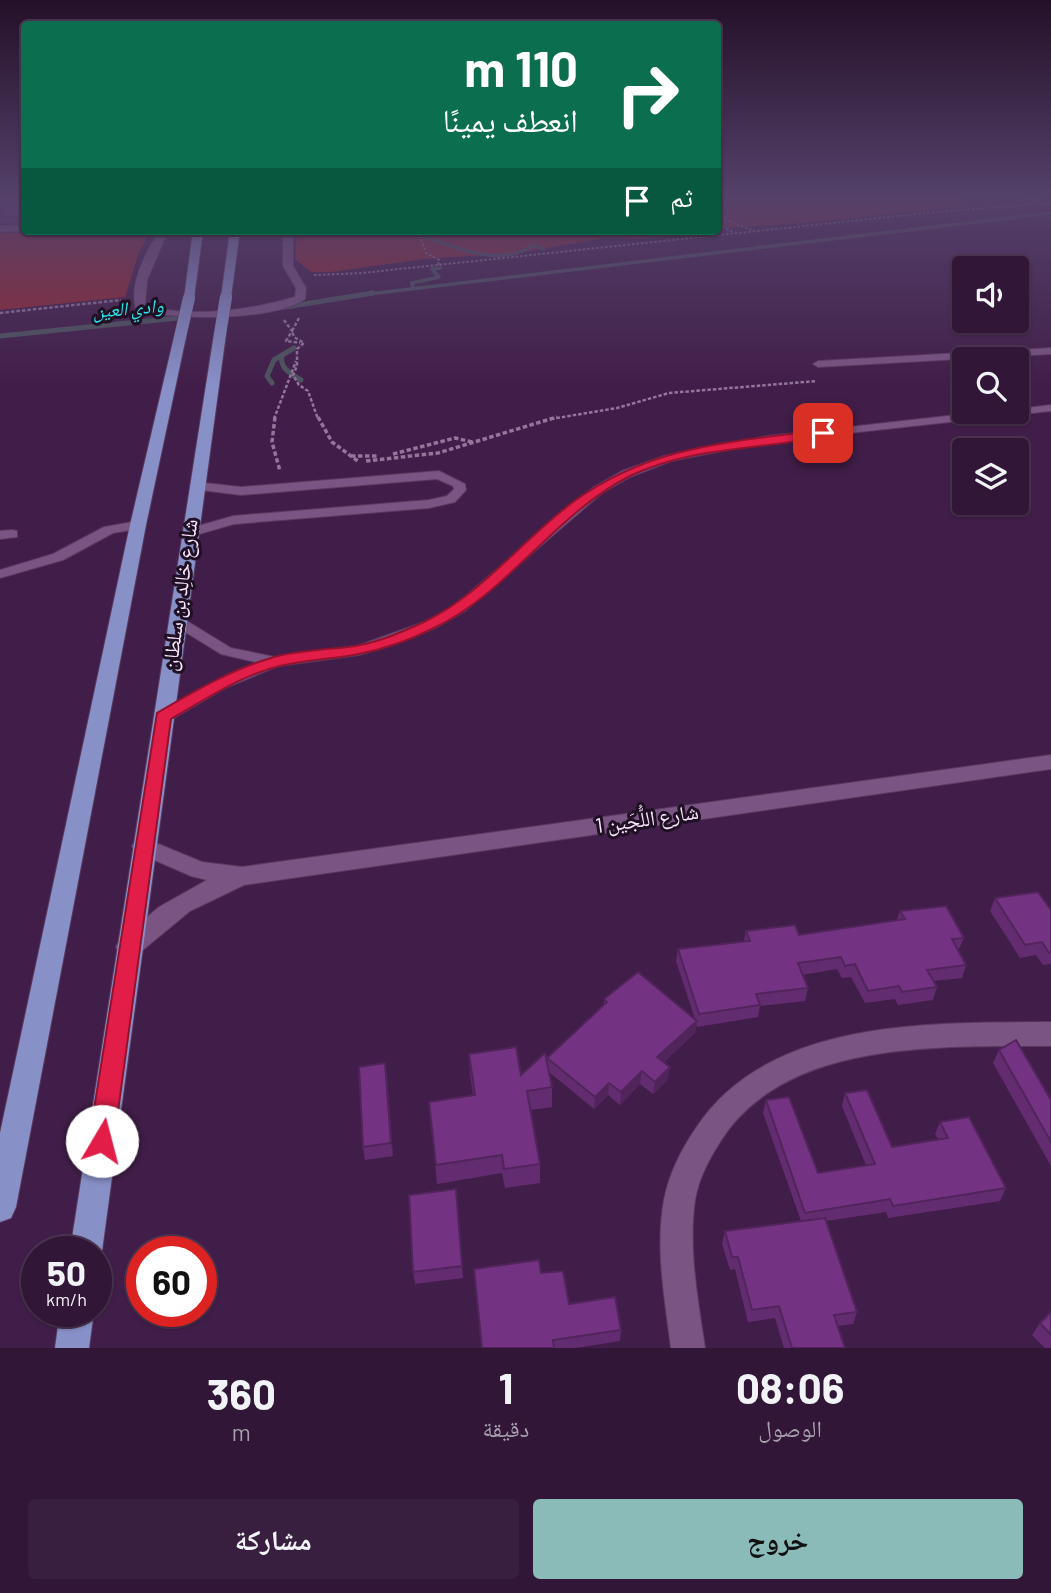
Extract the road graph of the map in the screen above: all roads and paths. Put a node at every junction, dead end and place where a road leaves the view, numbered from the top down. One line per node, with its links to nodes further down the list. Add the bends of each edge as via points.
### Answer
1 (438, 259): 9 (path)
2 (149, 260): 11 (street, via 139,288 140,307 152,313 169,316 241,310)
3 (194, 260): 31 (main road, bridge)
4 (231, 260): 27 (main road, شارع خالِد بن سلطان, bridge)
5 (288, 260): 10 (street)
6 (440, 260): 8 (path)
7 (486, 260): 8 (path)
8 (447, 264): 9 (path)
9 (438, 265): 10 (path, via 333,276 309,275)
10 (288, 266): 11 (street, via 302,288)
11 (300, 299): 14 (path, via 303,306)
12 (125, 300): 13 (path)
13 (0, 313)
14 (292, 331): 15 (path, via 293,337); 15 (path, via 286,341)
15 (304, 343): 17 (path, via 297,349)
16 (1051, 351): 18 (lane)
17 (296, 360): 23 (path, via 293,375 308,391 316,418); 28 (path, via 270,442)
18 (818, 364)
19 (821, 381): 21 (path, via 669,393 617,408 566,415)
20 (1051, 408): 35 (lane, via 768,439 668,458 598,489 460,608 432,624 359,650)
21 (473, 442): 22 (path, via 455,438); 24 (path)
22 (429, 446): 23 (path, via 375,456); 24 (path)
23 (342, 454): 25 (path)
24 (412, 455): 25 (path)
25 (359, 462): 26 (path, via 355,463)
26 (357, 481): 28 (lane); 30 (lane, via 439,475 452,479 460,490 451,499 429,504)
27 (196, 486): 29 (lane); 32 (main road, شارع خالِد بن سلطان)
28 (289, 487): 29 (lane)
29 (267, 489): 30 (lane, via 256,508)
30 (262, 517): 32 (lane)
31 (138, 524): 33 (lane, via 109,530 43,563); 42 (main road)
32 (189, 533): 34 (main road, شارع خالِد بن سلطان)
33 (0, 574)
34 (177, 621): 35 (lane, via 226,651); 36 (main road, شارع خالِد بن سلطان)
35 (275, 662): 36 (lane, via 219,685)
36 (163, 717): 38 (main road, شارع خالِد بن سلطان)
37 (1051, 762): 39 (street, شارع اللُّجَين 1)
38 (144, 846): 39 (street, شارع اللُّجَين 1, via 199,870); 40 (main road, شارع خالِد بن سلطان)
39 (243, 876): 40 (street, شارع اللُّجَين 1, via 181,902)
40 (130, 947): 43 (main road, شارع خالِد بن سلطان)
41 (1051, 1034): 46 (street, via 932,1036 881,1042 785,1068 736,1098 700,1144 679,1203 679,1276)
42 (0, 1207)
43 (88, 1236)
44 (75, 1327): 45 (main road)
45 (72, 1348)
46 (688, 1348)

